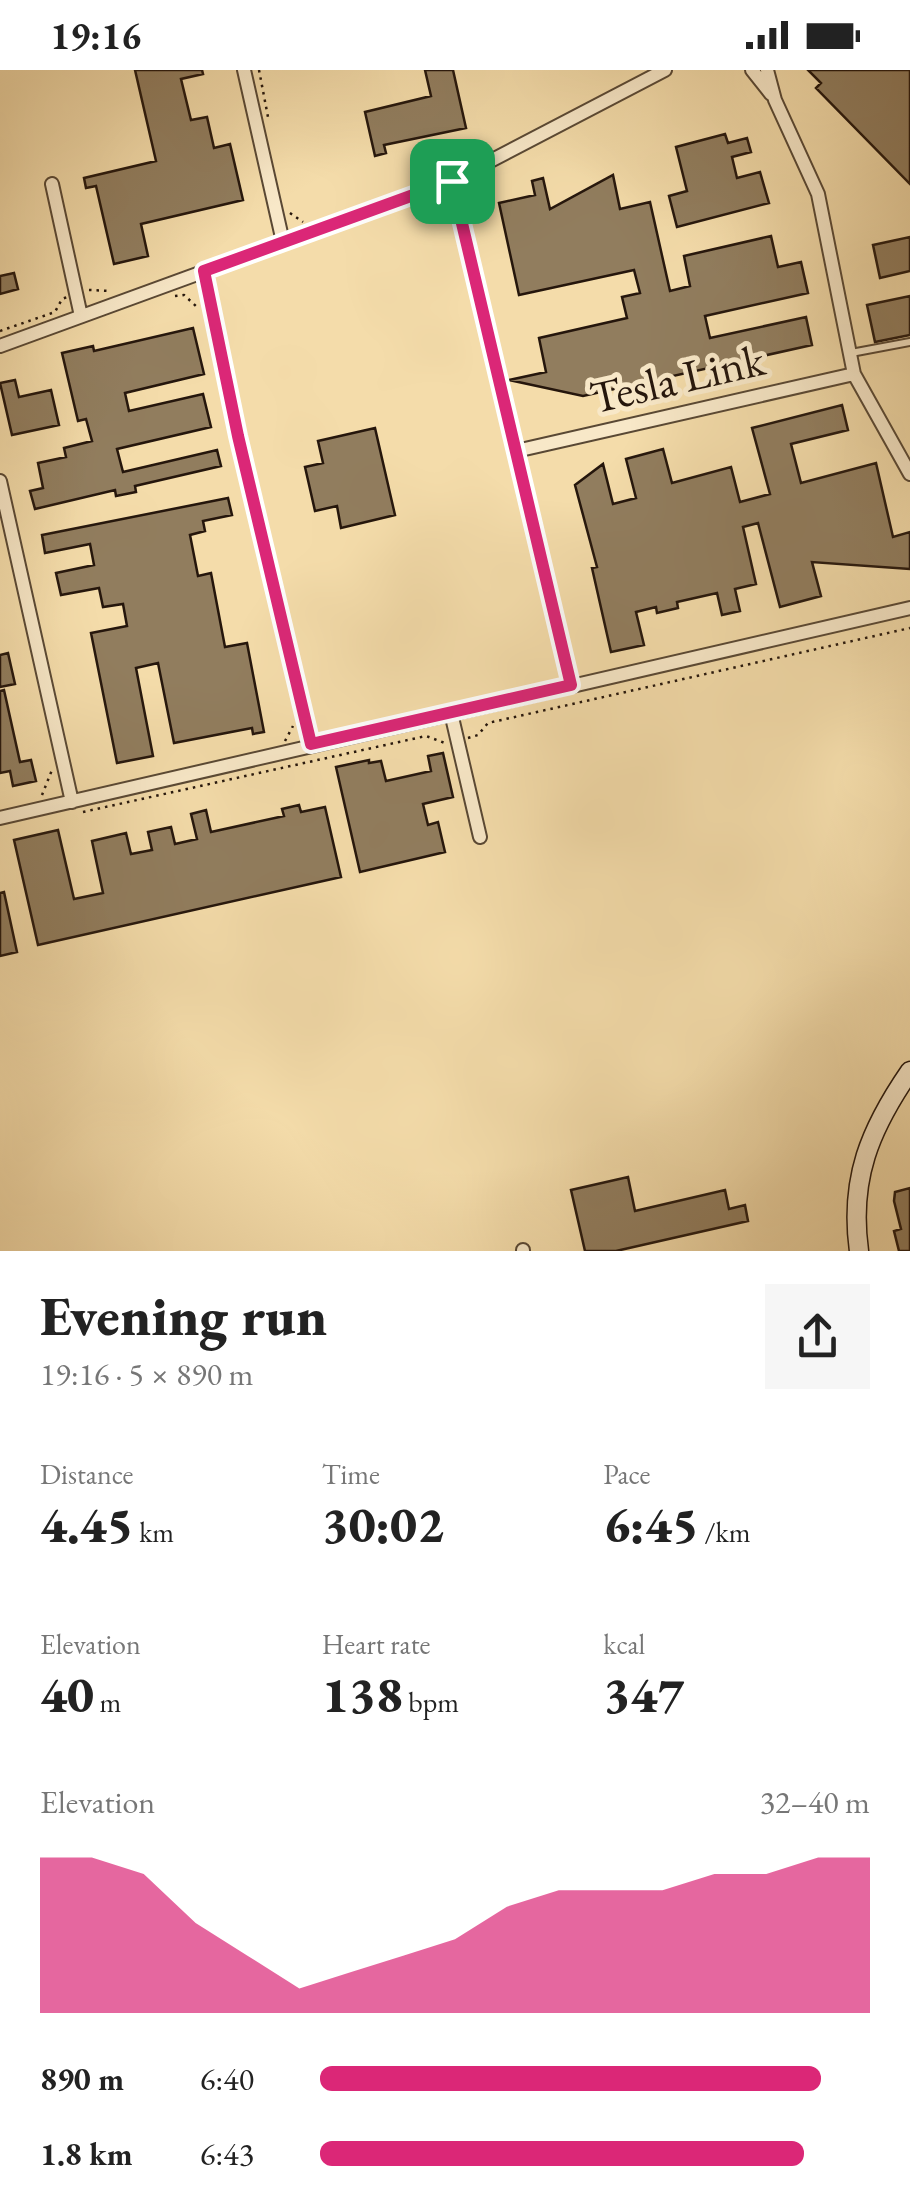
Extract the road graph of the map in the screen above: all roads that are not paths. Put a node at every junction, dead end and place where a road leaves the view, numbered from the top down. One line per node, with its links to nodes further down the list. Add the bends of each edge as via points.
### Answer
1 (244, 70): 8 (street)
2 (664, 70): 6 (street)
3 (752, 70): 5 (street)
4 (767, 70): 5 (street)
5 (776, 100): 13 (street, via 818,194)
6 (452, 181): 8 (street); 15 (street)
7 (52, 184): 10 (street)
8 (283, 242): 9 (street)
9 (204, 271): 10 (street); 21 (street)
10 (80, 316): 12 (street)
11 (910, 342): 13 (lane)
12 (0, 346)
13 (850, 353): 14 (street)
14 (854, 374): 15 (street, Tesla Link); 16 (street)
15 (516, 451): 19 (street)
16 (910, 474)
17 (0, 481): 22 (street)
18 (910, 608): 19 (street)
19 (571, 685): 20 (street)
20 (451, 713): 21 (street); 24 (street)
21 (311, 744): 22 (street)
22 (72, 802): 23 (street)
23 (0, 818)
24 (480, 836)
25 (910, 1072): 26 (street, via 876,1125 865,1158)
26 (854, 1250)

